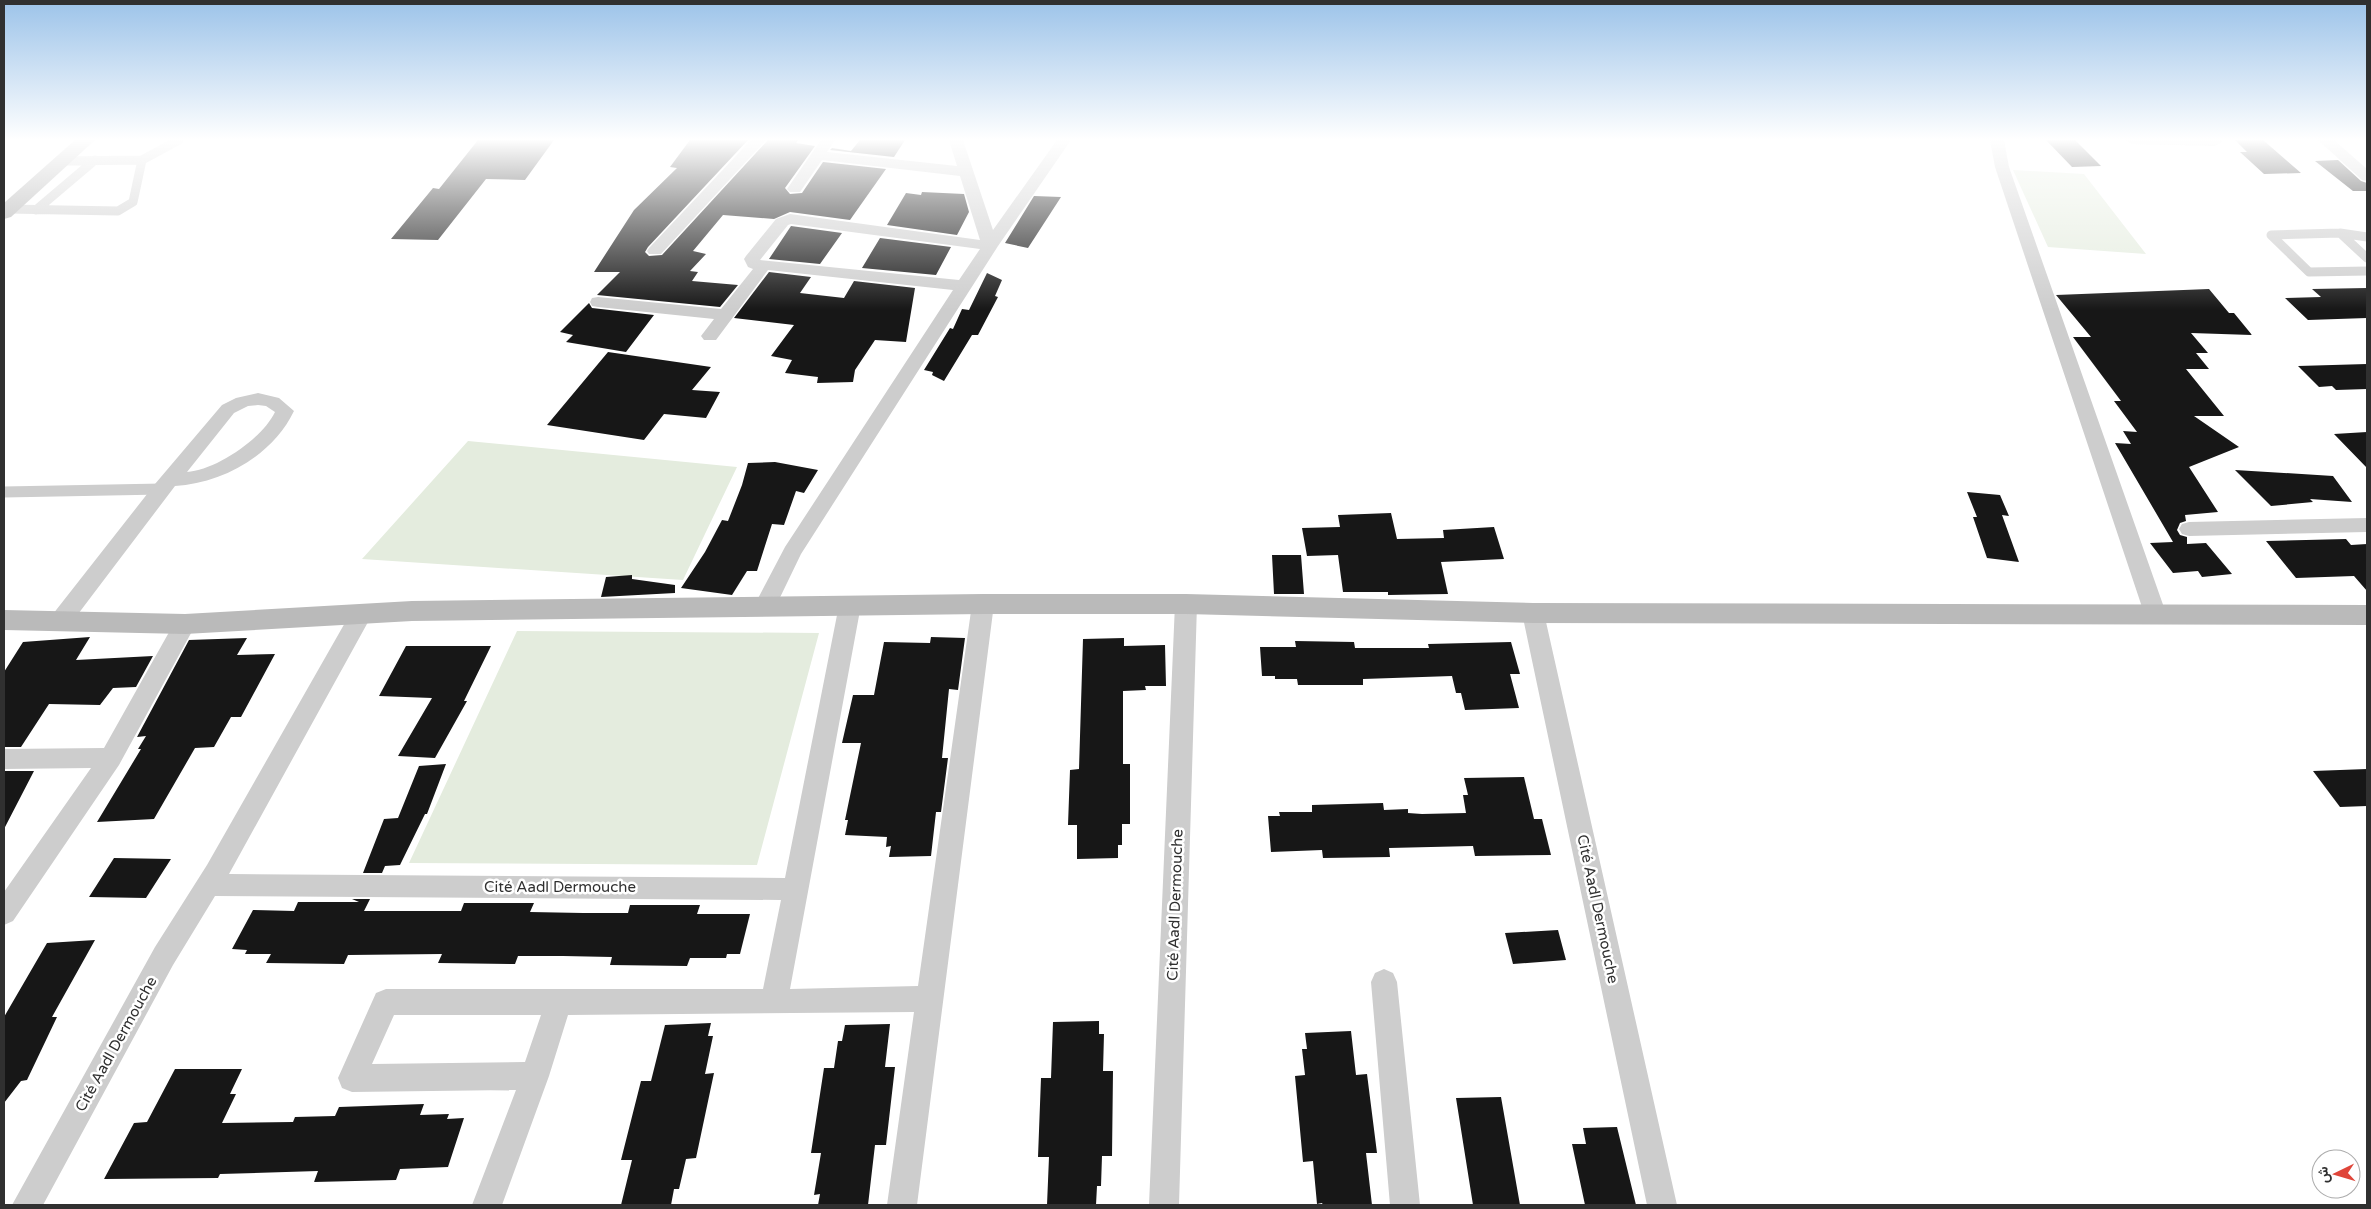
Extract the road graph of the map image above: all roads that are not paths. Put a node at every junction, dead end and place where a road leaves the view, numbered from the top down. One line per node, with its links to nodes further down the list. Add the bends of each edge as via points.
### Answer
1 (22, 196): 9 (main road)
2 (52, 196): 8 (lane)
3 (134, 196): 8 (lane, via 133,202 118,210)
4 (707, 196): 13 (street)
5 (975, 196): 12 (street)
6 (1025, 196): 12 (street)
7 (2012, 196): 32 (street)
8 (36, 210): 9 (lane)
9 (6, 211)
10 (2340, 233): 11 (lane); 14 (lane); 16 (lane, via 2271,235 2309,272)
11 (2367, 237)
12 (990, 246): 15 (street, via 790,219 782,222 752,259 754,264); 17 (street)
13 (655, 252)
14 (2367, 258)
15 (764, 265): 17 (street); 19 (street)
16 (2367, 271)
17 (965, 286): 27 (street, via 792,552)
18 (598, 302): 19 (street)
19 (726, 315): 20 (street)
20 (710, 336)
21 (166, 484): 21 (street, via 228,409 238,402 264,400 279,404 285,411 283,419 272,430 228,467); 22 (lane); 34 (street)
22 (4, 492)
23 (2367, 525): 24 (street)
24 (2189, 529)
25 (983, 604): 26 (main road); 28 (main road); 42 (street)
26 (1186, 604): 30 (main road); 49 (street, Cité Aadl Dermouche)
27 (765, 606): 28 (main road); 29 (main road)
28 (850, 606): 39 (street)
29 (362, 613): 35 (main road); 38 (street, Cité Aadl Dermouche)
30 (1533, 613): 32 (main road); 51 (street, Cité Aadl Dermouche)
31 (2367, 615): 32 (main road)
32 (2156, 616)
33 (4, 620): 34 (main road)
34 (61, 620): 35 (main road)
35 (185, 624): 36 (street)
36 (111, 758): 37 (street); 40 (street)
37 (4, 759)
38 (208, 885): 39 (street, Cité Aadl Dermouche); 46 (street, Cité Aadl Dermouche, via 164,956)
39 (796, 889): 43 (street)
40 (4, 913)
41 (1384, 982): 50 (street)
42 (930, 998): 43 (street); 48 (street)
43 (774, 1002): 44 (street)
44 (558, 1003): 45 (street); 45 (street, via 386,1002 352,1078)
45 (535, 1076): 47 (street)
46 (27, 1205)
47 (487, 1205)
48 (902, 1205)
49 (1164, 1205)
50 (1405, 1205)
51 (1662, 1205)

